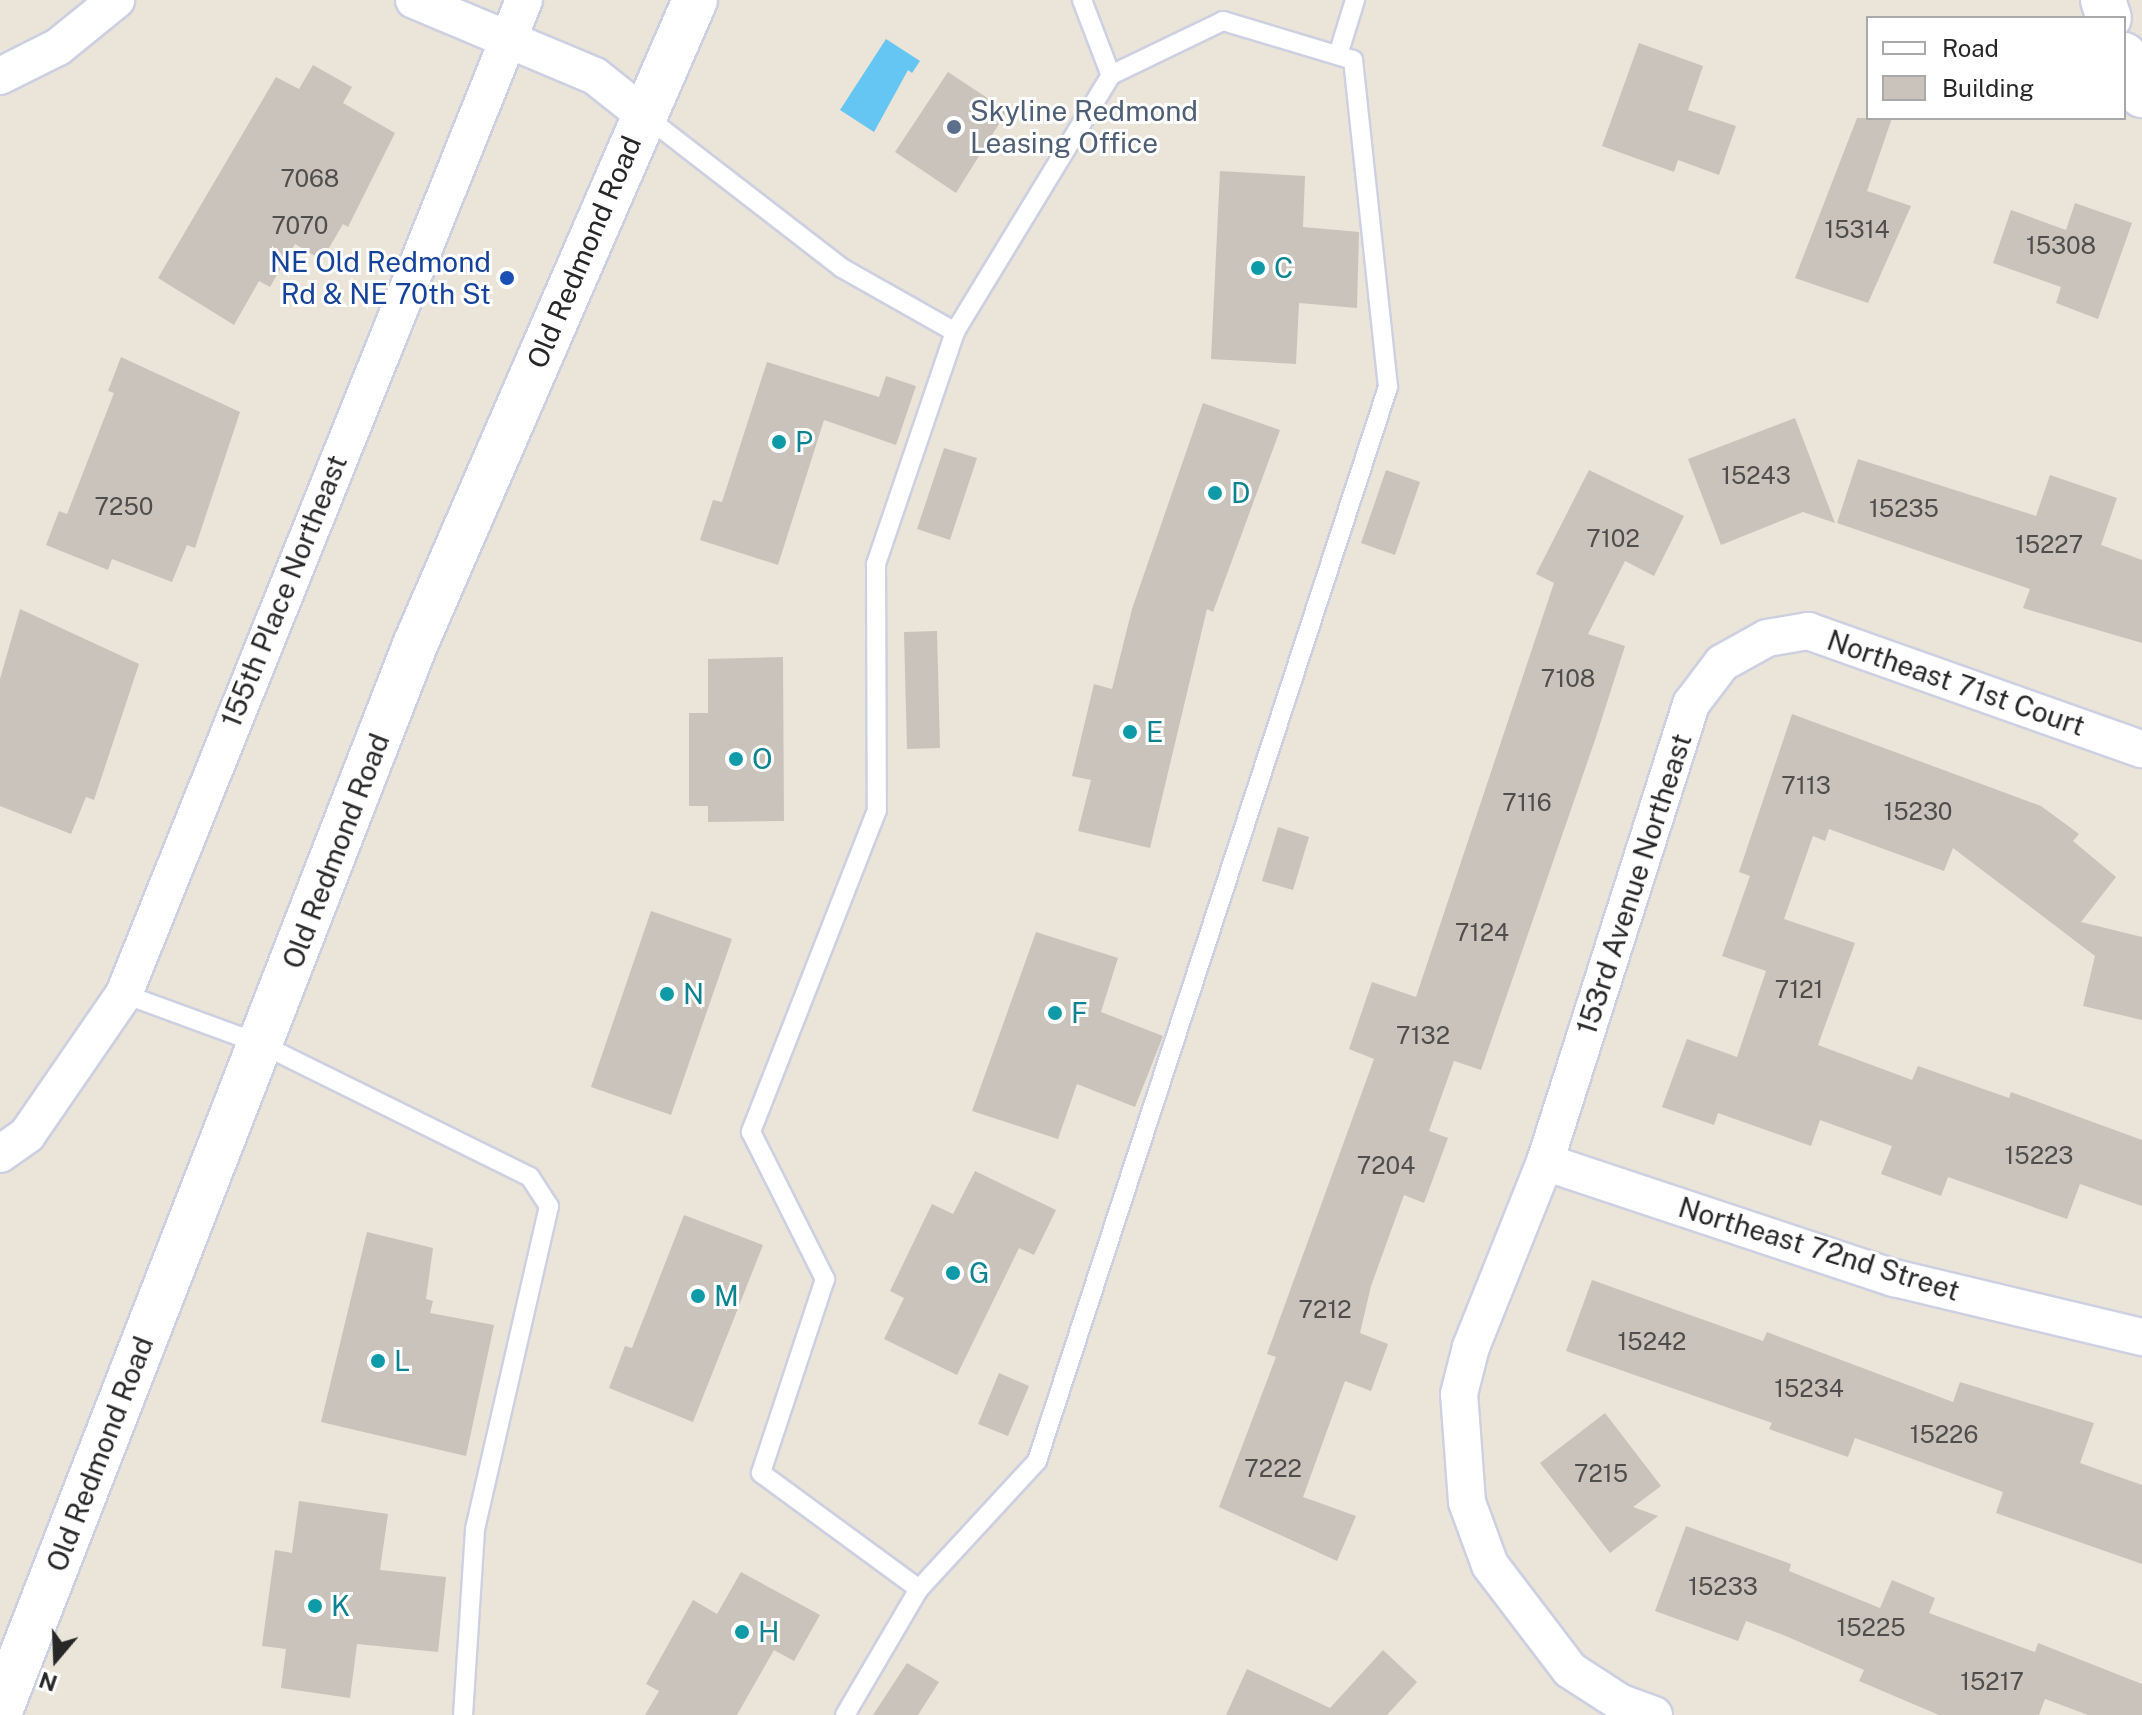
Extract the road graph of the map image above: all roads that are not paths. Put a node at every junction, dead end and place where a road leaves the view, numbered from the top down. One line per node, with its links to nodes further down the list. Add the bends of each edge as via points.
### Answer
1 (116, 0): 10 (street, via 58,47)
2 (414, 0): 7 (street)
3 (524, 0): 7 (street, 155th Place Northeast)
4 (695, 0): 13 (main road, Old Redmond Road)
5 (1082, 0): 11 (lane)
6 (1355, 0): 8 (lane)
7 (505, 37): 13 (street, via 595,76); 17 (street, 155th Place Northeast)
8 (1338, 55): 11 (lane, via 1223,21); 22 (lane, via 1353,60 1388,387 1037,1461)
9 (2126, 59): 12 (main road)
10 (0, 76)
11 (1111, 76): 14 (lane)
12 (2142, 95)
13 (644, 115): 14 (lane, via 842,268); 18 (main road, Old Redmond Road, via 415,645)
14 (955, 332): 22 (lane, via 876,564 877,810 751,1132 825,1279 761,1473)
15 (1767, 638): 16 (street, Northeast 71st Court, via 1808,631); 20 (street, 153rd Avenue Northeast, via 1722,663 1691,704)
16 (2142, 749)
17 (124, 994): 18 (lane); 19 (street, 155th Place Northeast, via 27,1135)
18 (261, 1044): 23 (main road, Old Redmond Road); 24 (lane, via 530,1177 549,1206 475,1530)
19 (0, 1154)
20 (1545, 1162): 21 (street, Northeast 72nd Street, via 1894,1278); 26 (street, 153rd Avenue Northeast, via 1471,1347 1459,1394 1467,1502 1490,1565 1531,1626 1570,1670 1621,1703)
21 (2142, 1337)
22 (919, 1589): 25 (lane)
23 (0, 1711)
24 (463, 1715)
25 (845, 1715)
26 (1654, 1715)

